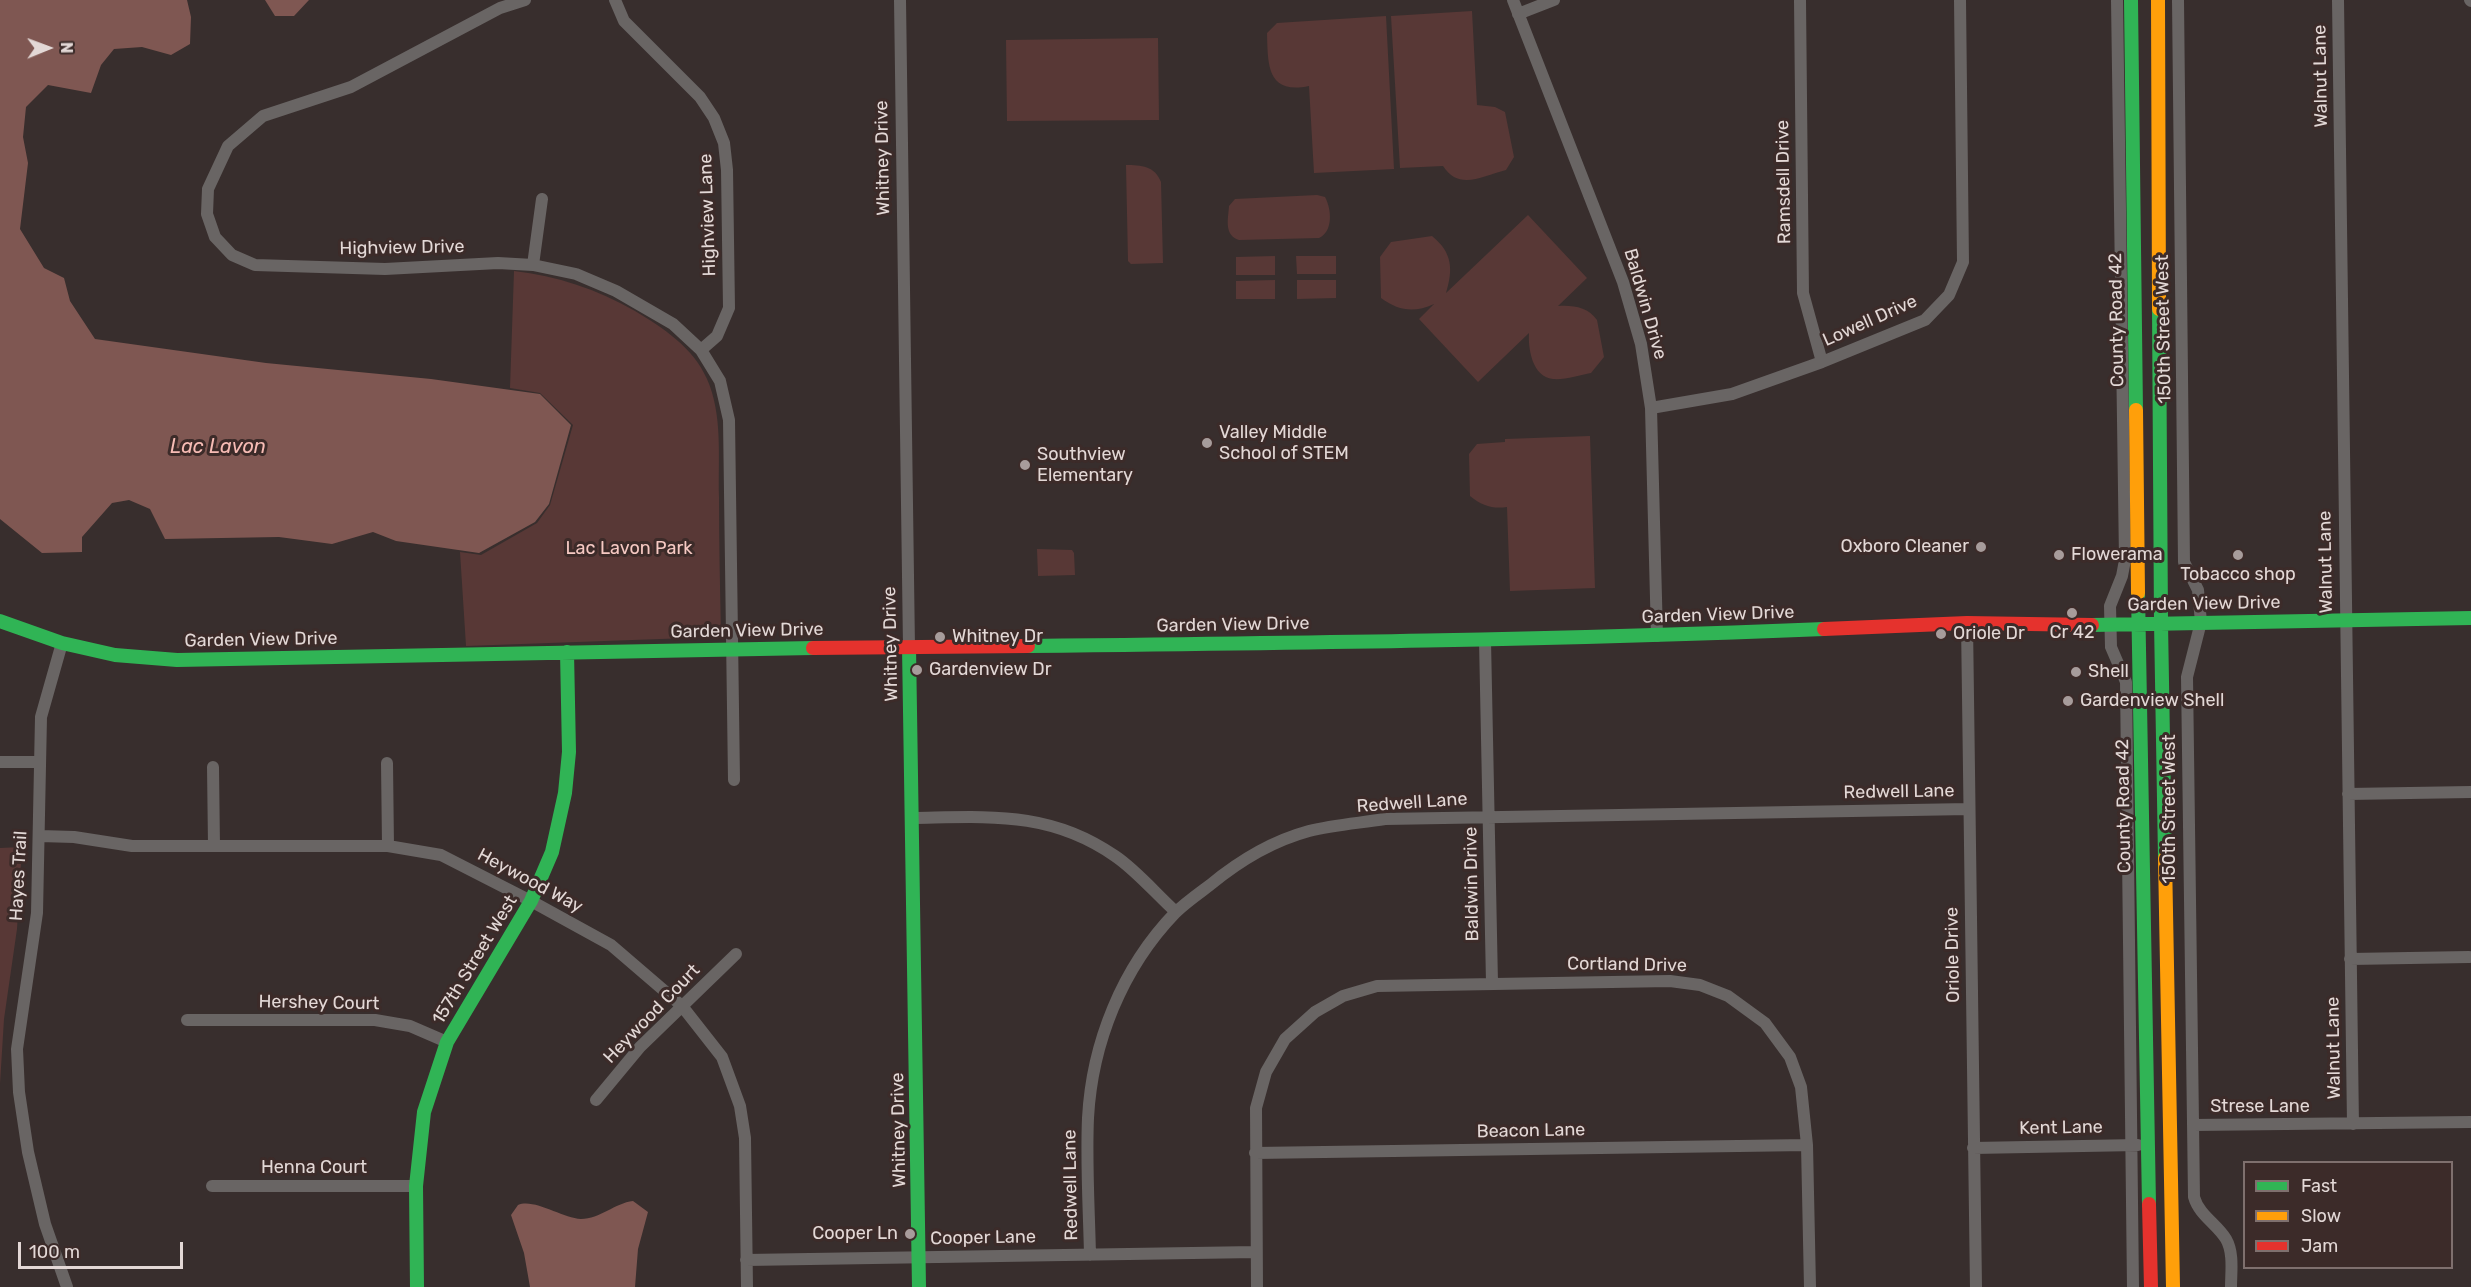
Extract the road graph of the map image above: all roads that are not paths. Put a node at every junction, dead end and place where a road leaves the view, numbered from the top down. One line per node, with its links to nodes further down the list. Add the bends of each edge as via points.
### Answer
1 (525, 0): 15 (street, Highview Drive, via 500,8 351,87 263,116 228,146 208,189 207,214 215,237 232,255 255,265)
2 (615, 0): 16 (street, Highview Lane, via 624,21 699,97 714,118 724,143 728,170 729,308 717,336)
3 (900, 0): 30 (street, Whitney Drive)
4 (1513, 0): 13 (street, Baldwin Drive)
5 (1554, 0): 13 (street)
6 (1800, 0): 17 (street, Ramsdell Drive, via 1803,293)
7 (1960, 0): 17 (street, Lowell Drive, via 1963,262 1949,295 1925,320)
8 (2117, 0): 26 (street, via 2125,560 2109,606)
9 (2131, 0): 22 (main road, County Road 42)
10 (2158, 0): 23 (main road)
11 (2178, 0): 24 (street, 150th Street West, via 2184,562 2198,590)
12 (2338, 0): 20 (street, Walnut Lane)
13 (1518, 14): 18 (street, Baldwin Drive, via 1623,282 1641,344)
14 (542, 199): 15 (street)
15 (533, 265): 16 (street, Highview Drive, via 576,274 616,291 673,324)
16 (701, 350): 31 (street, Highview Drive, via 720,381 729,420)
17 (1822, 362): 18 (street, Lowell Drive, via 1732,394)
18 (1651, 408): 27 (street, Baldwin Drive)
19 (2471, 618): 20 (main road, Garden View Drive)
20 (2345, 620): 24 (main road, Garden View Drive); 39 (street, Walnut Lane)
21 (0, 621): 29 (main road, Garden View Drive)
22 (2138, 622): 23 (main road, Garden View Drive); 26 (main road, Garden View Drive); 61 (main road, County Road 42)
23 (2161, 622): 24 (main road, Garden View Drive); 79 (main road)
24 (2201, 622): 58 (street, 150th Street West, via 2187,676)
25 (1967, 623): 26 (main road, Garden View Drive); 27 (main road, Garden View Drive); 40 (street, Oriole Drive)
26 (2111, 624): 60 (street, via 2111,647 2126,682)
27 (1657, 636): 28 (main road, Garden View Drive)
28 (1485, 640): 30 (main road, Garden View Drive); 41 (street, Baldwin Drive)
29 (62, 642): 32 (main road, Garden View Drive, via 115,655 177,660); 34 (street, Hayes Trail, via 41,717)
30 (909, 647): 31 (main road, Garden View Drive); 42 (main road, Whitney Drive)
31 (732, 649): 32 (main road, Garden View Drive); 37 (street, Highview Drive)
32 (567, 652): 46 (main road, 157th Street West, via 569,752 565,793 552,852)
33 (0, 762): 34 (street)
34 (39, 762): 43 (street, Hayes Trail)
35 (387, 763): 45 (street)
36 (213, 767): 44 (street)
37 (734, 780)
38 (2471, 792): 39 (street)
39 (2348, 794): 50 (street, Walnut Lane)
40 (1969, 809): 41 (street, Redwell Lane); 62 (street, Oriole Drive)
41 (1490, 816): 47 (street, Redwell Lane, via 1385,819 1309,831 1273,844 1234,865); 51 (street, Baldwin Drive)
42 (911, 818): 47 (street, via 1010,817 1062,828 1116,856); 68 (main road, Whitney Drive)
43 (40, 836): 44 (street, Heywood Way, via 132,846); 70 (street, Hayes Trail, via 37,913 17,1049 19,1092 45,1224)
44 (214, 846): 45 (street, Heywood Way)
45 (388, 846): 46 (street, Heywood Way, via 441,855)
46 (531, 901): 52 (street, Heywood Way, via 611,945); 54 (main road, 157th Street West)
47 (1176, 912): 67 (street, Redwell Lane, via 1127,977 1097,1053 1088,1117)
48 (736, 954): 52 (street, Heywood Court)
49 (2469, 957): 50 (street)
50 (2350, 959): 57 (street, Walnut Lane)
51 (1492, 983): 59 (street, Cortland Drive, via 1670,981 1700,985 1728,996 1765,1023 1790,1057 1800,1087); 63 (street, Cortland Drive, via 1377,986 1343,996 1315,1012 1285,1040 1266,1072 1256,1108)
52 (682, 1006): 55 (street, Heywood Court, via 640,1047); 69 (street, Heywood Way, via 722,1057 740,1106 745,1138)
53 (187, 1020): 54 (street, Hershey Court, via 375,1020 410,1026)
54 (447, 1042): 65 (main road, 157th Street West, via 424,1112)
55 (596, 1100)
56 (2471, 1122): 57 (street, Strese Lane)
57 (2353, 1124): 58 (street, Strese Lane)
58 (2193, 1125): 80 (street, 150th Street West, via 2194,1197 2196,1205 2229,1244)
59 (1807, 1145): 63 (street, Beacon Lane); 75 (street, Cortland Drive)
60 (2130, 1145): 61 (street, Kent Lane); 62 (street, Kent Lane); 77 (street)
61 (2149, 1145): 78 (main road, County Road 42)
62 (1973, 1148): 76 (street, Oriole Drive)
63 (1255, 1153): 66 (street, Cortland Drive)
64 (212, 1186): 65 (street, Henna Court)
65 (416, 1186): 71 (main road, 157th Street West)
66 (1256, 1252): 67 (street, Cooper Lane); 74 (street, Cortland Drive)
67 (1090, 1255): 68 (street, Cooper Lane)
68 (919, 1257): 69 (street, Cooper Lane); 73 (main road, Whitney Drive)
69 (746, 1260): 72 (street, Heywood Way)
70 (67, 1287)
71 (417, 1287)
72 (747, 1287)
73 (919, 1287)
74 (1257, 1287)
75 (1810, 1287)
76 (1976, 1287)
77 (2133, 1287)
78 (2151, 1287)
79 (2174, 1287)
80 (2231, 1287)

